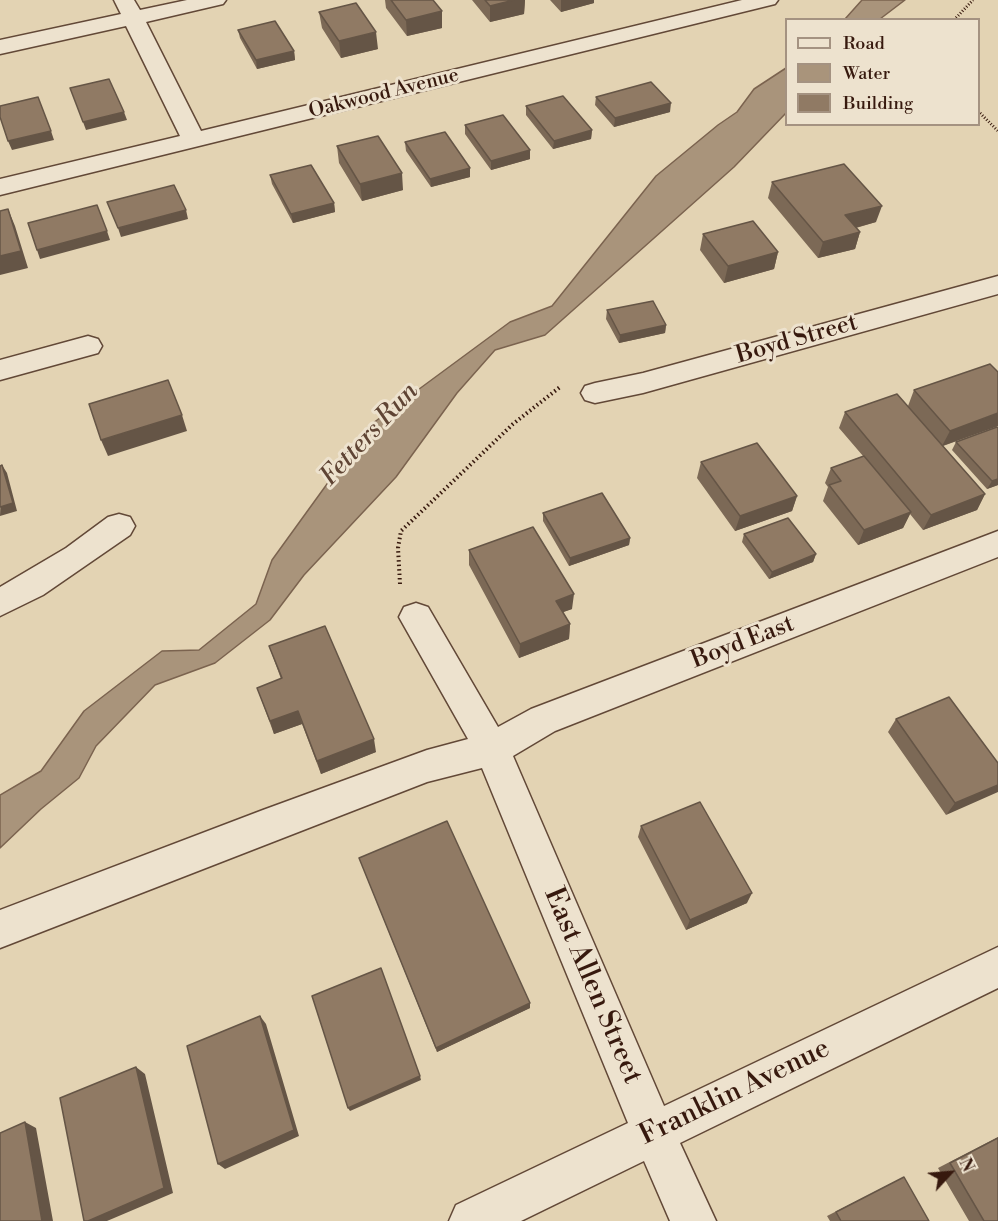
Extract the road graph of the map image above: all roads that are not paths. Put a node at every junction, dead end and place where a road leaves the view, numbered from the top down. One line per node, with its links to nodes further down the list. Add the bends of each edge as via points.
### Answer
1 (216, 0): 3 (street)
2 (768, 0): 5 (street, Oakwood Avenue)
3 (128, 9): 4 (street); 5 (street)
4 (0, 47)
5 (194, 140): 6 (street, Oakwood Avenue)
6 (0, 188)
7 (998, 285): 10 (street, Boyd Street, via 652,381)
8 (88, 346): 9 (street)
9 (0, 370)
10 (595, 393)
11 (119, 526): 13 (street, via 32,586)
12 (998, 544): 15 (street, Boyd East, via 543,720)
13 (0, 602)
14 (416, 617): 15 (street, East Allen Street)
15 (492, 749): 16 (street, Boyd East, via 427,766 263,826); 18 (street, East Allen Street)
16 (1, 929)
17 (998, 966): 18 (street, Franklin Avenue)
18 (653, 1132): 19 (street, Franklin Avenue); 20 (street, East Allen Street)
19 (472, 1221)
20 (693, 1221)

